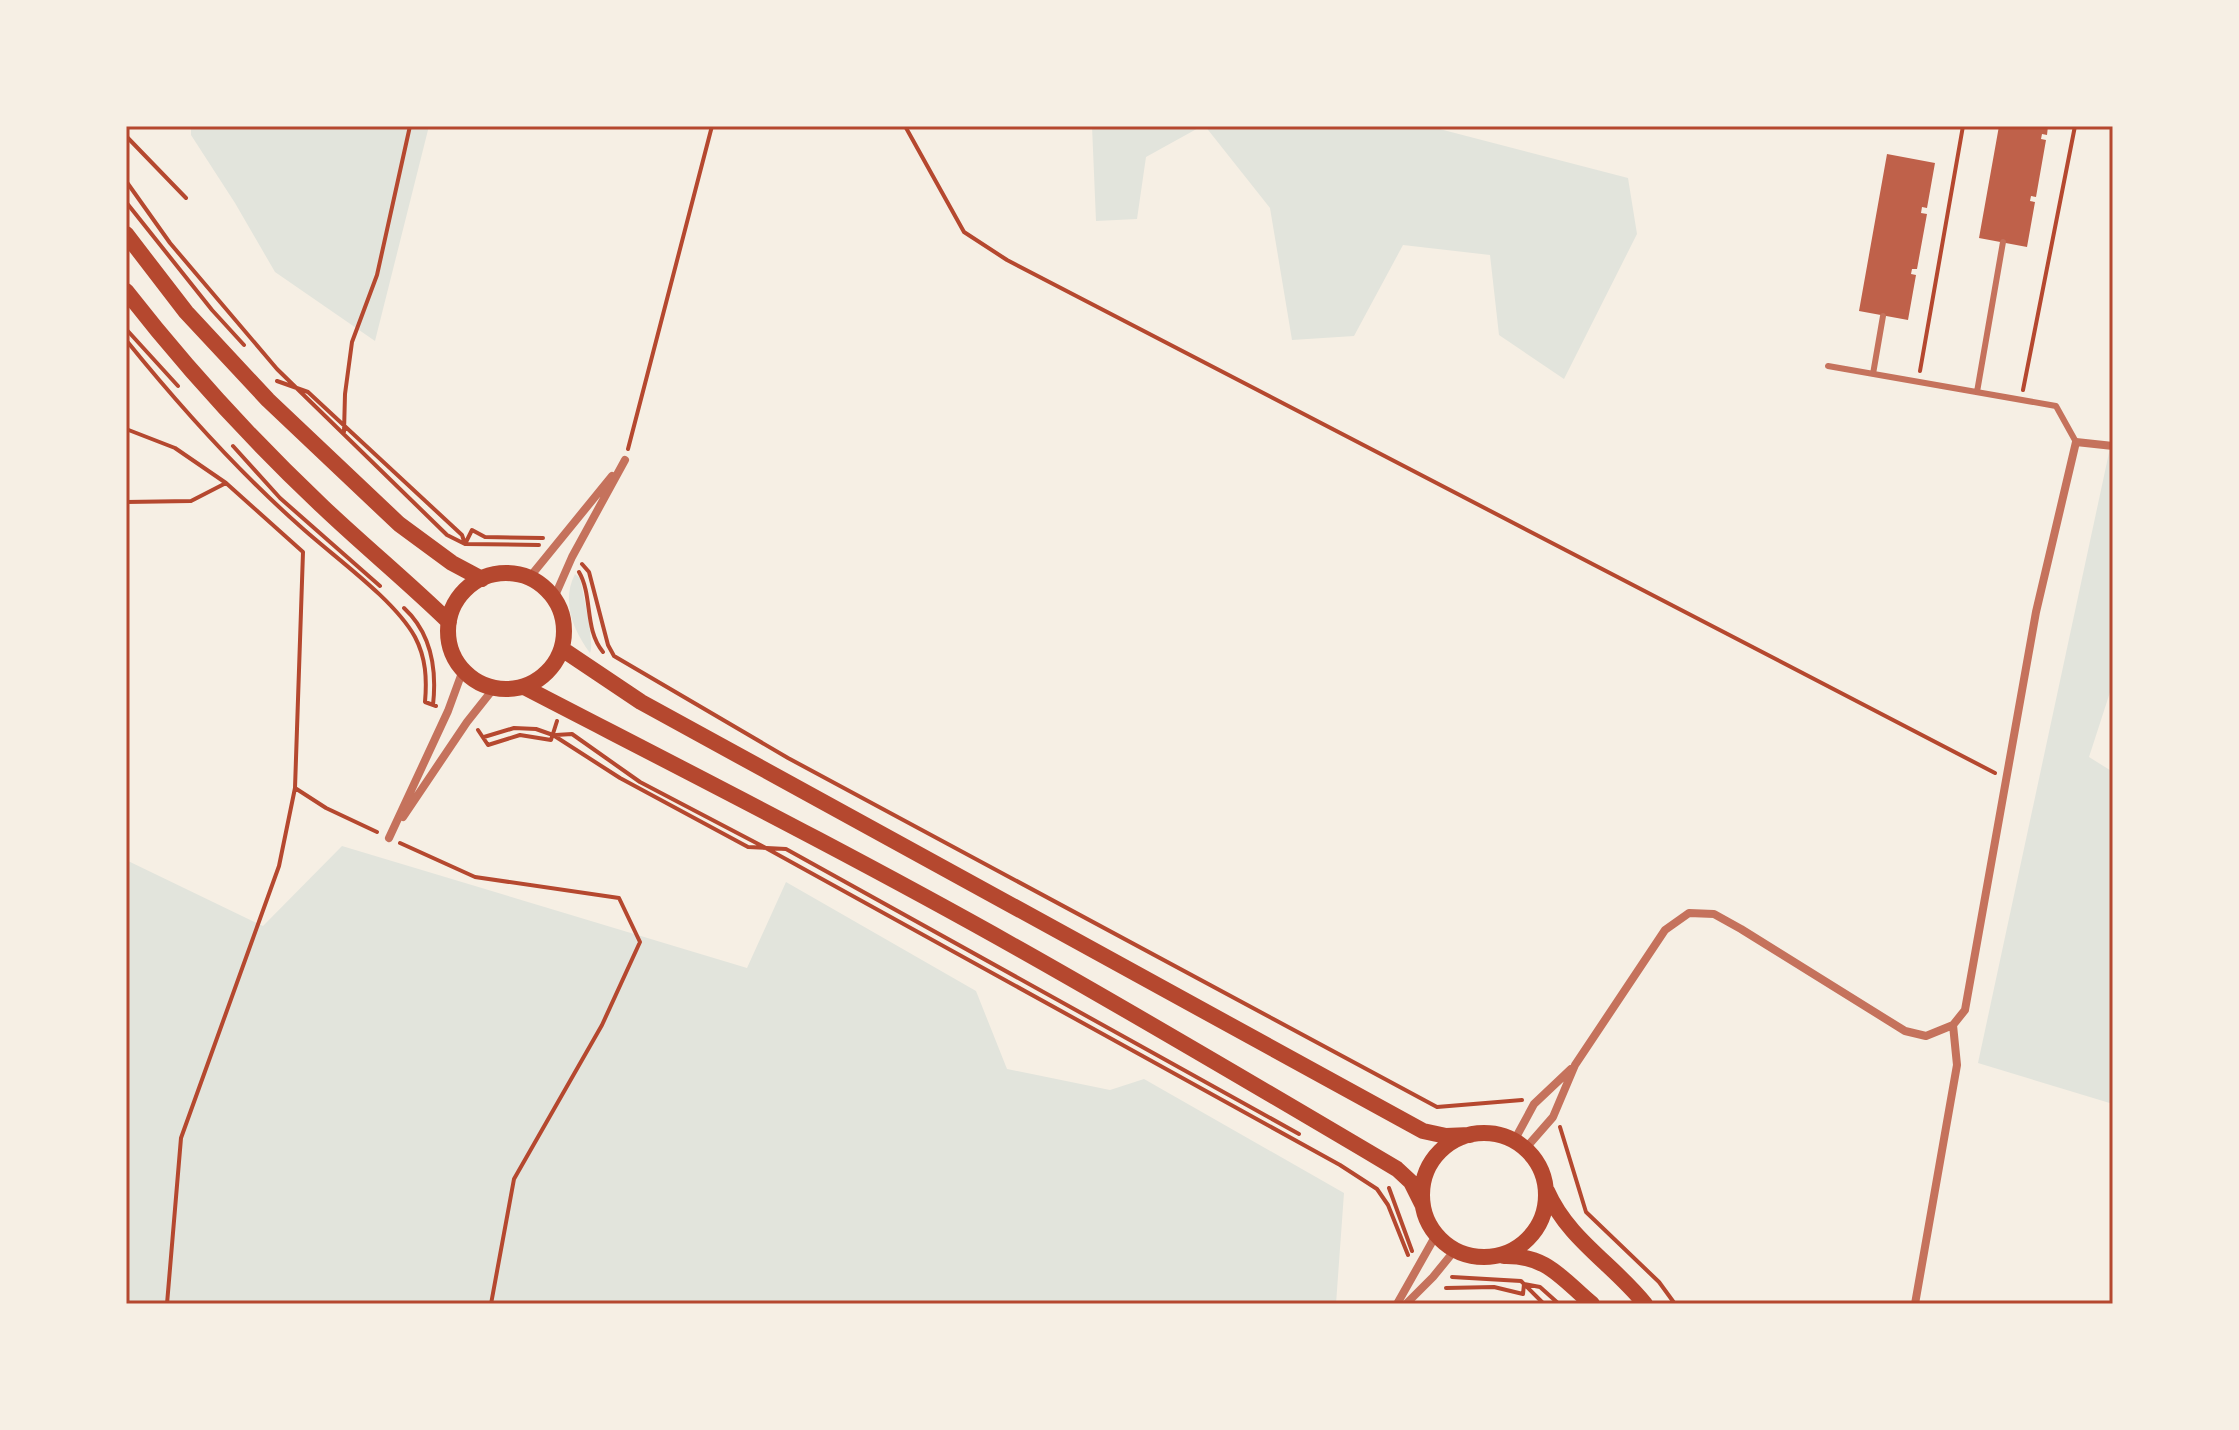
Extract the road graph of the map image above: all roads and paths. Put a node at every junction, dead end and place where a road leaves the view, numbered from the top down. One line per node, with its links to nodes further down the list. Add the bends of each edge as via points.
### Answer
1 (410, 126): 25 (path, via 377,275 352,342)
2 (712, 126): 31 (path)
3 (905, 126): 54 (path, via 964,232 1007,260)
4 (1963, 126): 20 (path)
5 (2075, 126): 24 (path)
6 (126, 136): 8 (path)
7 (126, 181): 21 (path, via 170,243)
8 (186, 198)
9 (126, 202): 16 (path)
10 (126, 234): 40 (main road, via 186,312 268,400 399,524)
11 (2003, 242): 22 (lane)
12 (126, 291): 46 (main road, via 235,418)
13 (1883, 316): 19 (lane)
14 (126, 329): 23 (path)
15 (126, 340): 45 (path, via 229,455)
16 (249, 351)
17 (1828, 366): 19 (lane)
18 (268, 371): 21 (path, via 277,381)
19 (1873, 374): 20 (lane)
20 (1918, 382): 22 (lane)
21 (293, 385): 25 (path); 27 (path)
22 (1977, 392): 24 (lane)
23 (188, 396)
24 (2021, 400): 29 (lane, via 2056,406)
25 (344, 423): 27 (path); 35 (path, via 462,535)
26 (126, 429): 32 (path, via 175,448)
27 (344, 432): 35 (path, via 447,535)
28 (229, 441): 41 (path, via 280,498)
29 (2076, 442): 30 (street); 54 (street, via 2036,612)
30 (2113, 446)
31 (625, 460): 39 (street); 42 (street)
32 (226, 483): 33 (path, via 191,501); 55 (path, via 303,552)
33 (126, 502)
34 (545, 538): 35 (path, via 485,537 472,530)
35 (465, 544): 36 (path)
36 (540, 545)
37 (581, 563): 61 (path, via 589,572 614,656 788,758)
38 (577, 570): 48 (path)
39 (529, 578): 40 (main road, via 497,574); 42 (main road)
40 (482, 579): 46 (main road, via 464,592)
41 (387, 592)
42 (554, 598): 47 (main road, via 565,631)
43 (398, 602): 44 (path)
44 (412, 615): 45 (path); 45 (path, via 432,656 433,705 425,702 423,657)
45 (401, 618)
46 (449, 622): 49 (main road, via 453,656)
47 (562, 649): 50 (main road, via 548,672); 64 (main road, via 641,702 1396,1117 1423,1131)
48 (603, 652)
49 (463, 670): 51 (main road); 56 (street)
50 (524, 687): 51 (main road); 69 (main road, via 1019,949 1238,1075 1397,1169)
51 (494, 688): 56 (street)
52 (558, 718): 53 (path)
53 (553, 735): 53 (path, via 514,728 484,737 488,745 520,735 551,740); 57 (path, via 684,814 748,847); 57 (path, via 572,734 640,782)
54 (2008, 780): 58 (street, via 1965,1010)
55 (295, 788): 56 (path); 78 (path, via 279,866 181,1138)
56 (389, 838): 79 (path, via 475,877 619,898 640,942 602,1025 514,1179)
57 (764, 847): 66 (path, via 786,849); 68 (path)
58 (1953, 1025): 59 (street, via 1926,1036 1905,1031 1728,921 1714,914 1689,913 1665,930); 87 (street, via 1957,1065)
59 (1575, 1065): 65 (street, via 1553,1117); 65 (street, via 1534,1104)
60 (1529, 1100): 61 (path)
61 (1437, 1107): 62 (path)
62 (1431, 1118)
63 (1558, 1121): 86 (path, via 1586,1212)
64 (1470, 1135): 65 (main road, via 1501,1135); 69 (main road, via 1449,1144 1433,1160 1423,1181)
65 (1520, 1145): 67 (main road, via 1540,1169)
66 (1359, 1169)
67 (1546, 1188): 73 (main road, via 1535,1231); 85 (main road, via 1570,1230)
68 (1377, 1189): 72 (path, via 1385,1183 1391,1189); 74 (path)
69 (1422, 1204): 70 (main road)
70 (1436, 1235): 71 (main road); 80 (street)
71 (1455, 1250): 73 (main road, via 1476,1257); 81 (street)
72 (1412, 1251)
73 (1498, 1256): 84 (main road, via 1543,1262)
74 (1409, 1258)
75 (1449, 1277): 76 (path)
76 (1524, 1284): 77 (path, via 1523,1294 1494,1287); 82 (path); 83 (path, via 1540,1287)
77 (1446, 1288)
78 (167, 1304)
79 (491, 1304)
80 (1397, 1304)
81 (1406, 1304)
82 (1544, 1304)
83 (1559, 1304)
84 (1592, 1304)
85 (1645, 1304)
86 (1675, 1304)
87 (1915, 1304)

